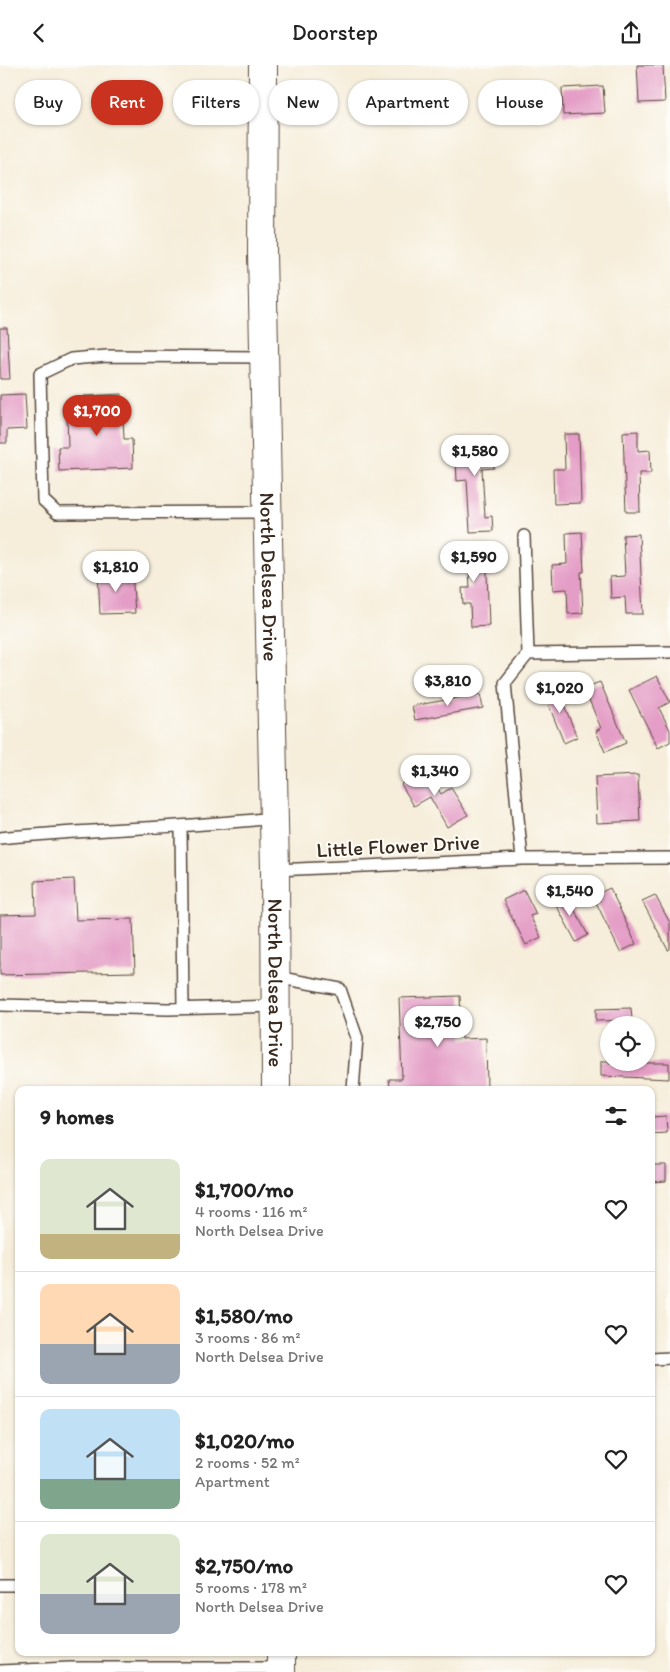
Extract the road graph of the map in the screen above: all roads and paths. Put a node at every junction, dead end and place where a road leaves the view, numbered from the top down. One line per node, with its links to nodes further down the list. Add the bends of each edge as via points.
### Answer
1 (263, 65): 2 (main road, North Delsea Drive)
2 (264, 357): 3 (main road, North Delsea Drive); 3 (lane, via 89,357 71,359 40,374 43,500 57,513)
3 (267, 512): 7 (main road, North Delsea Drive)
4 (524, 536): 6 (lane)
5 (670, 652): 6 (lane)
6 (528, 654): 11 (lane, via 505,683)
7 (274, 818): 8 (lane); 12 (main road, North Delsea Drive)
8 (181, 826): 9 (lane); 16 (lane)
9 (0, 838)
10 (670, 858): 11 (lane, Little Flower Drive)
11 (522, 859): 12 (lane, Little Flower Drive)
12 (275, 870): 13 (main road, North Delsea Drive)
13 (276, 977): 15 (main road, North Delsea Drive); 18 (lane, via 340,989 357,1038)
14 (0, 1005): 16 (lane)
15 (276, 1006): 16 (lane); 17 (main road, North Delsea Drive)
16 (183, 1008)
17 (276, 1086)
18 (352, 1086)
19 (670, 1358): 20 (lane)
20 (655, 1359)
21 (0, 1585): 22 (lane)
22 (15, 1585)
23 (281, 1664): 24 (lane)
24 (0, 1671)

